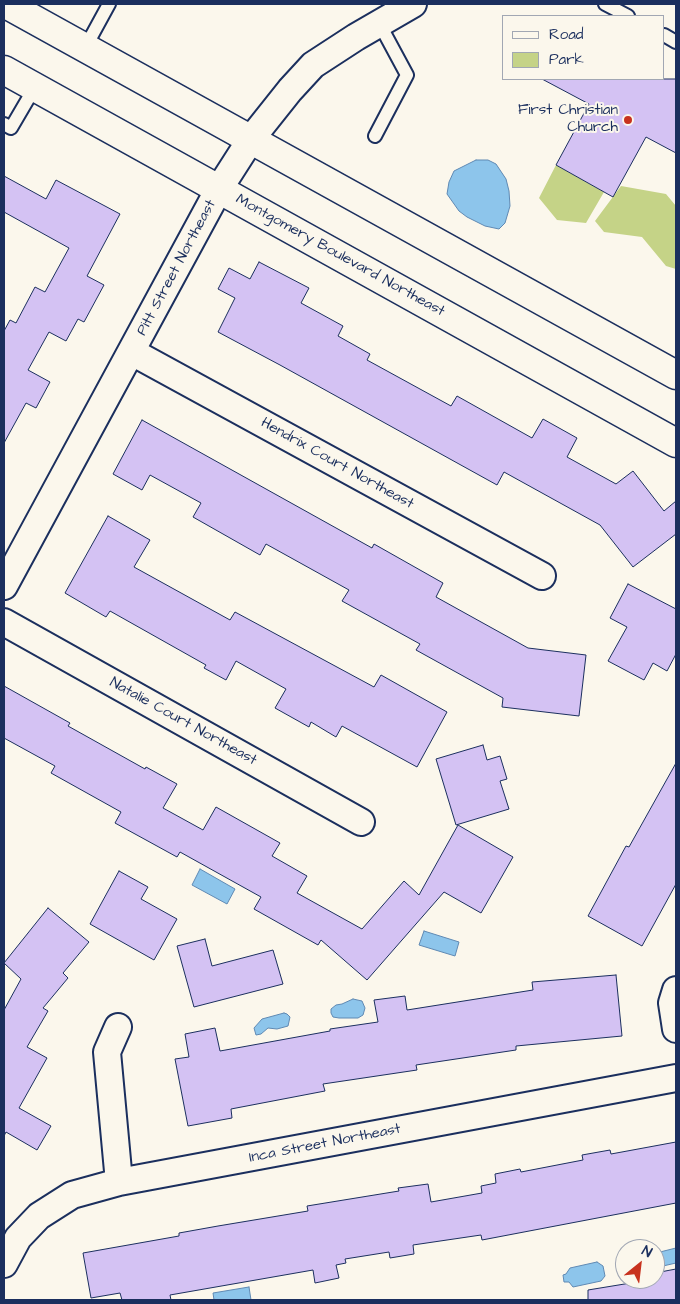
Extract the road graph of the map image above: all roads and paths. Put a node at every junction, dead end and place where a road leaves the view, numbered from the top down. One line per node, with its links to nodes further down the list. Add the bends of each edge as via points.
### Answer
1 (6, 4): 9 (main road)
2 (110, 4): 9 (lane)
3 (412, 4): 6 (street, Pitt Street Northeast)
4 (605, 4): 5 (lane)
5 (626, 15)
6 (379, 23): 13 (lane, via 407,75); 14 (street, Pitt Street Northeast, via 313,65)
7 (665, 36): 8 (lane)
8 (676, 42)
9 (85, 48): 14 (main road)
10 (4, 70): 11 (main road, Montgomery Boulevard Northeast)
11 (35, 87): 12 (lane); 15 (main road, Montgomery Boulevard Northeast)
12 (7, 126)
13 (375, 136)
14 (251, 139): 15 (street, Pitt Street Northeast); 17 (main road)
15 (219, 189): 16 (street, Pitt Street Northeast); 18 (main road, Montgomery Boulevard Northeast)
16 (132, 352): 19 (street, Hendrix Court Northeast); 20 (street, Pitt Street Northeast)
17 (676, 375)
18 (676, 443)
19 (542, 576)
20 (4, 586)
21 (4, 622): 22 (street, Natalie Court Northeast)
22 (362, 822)
23 (676, 990): 25 (street, via 672,1003)
24 (118, 1027): 27 (street, via 107,1052)
25 (676, 1029)
26 (676, 1078): 27 (street, Inca Street Northeast)
27 (119, 1182): 28 (street, Inca Street Northeast, via 72,1195 39,1216 18,1238)
28 (4, 1264)

